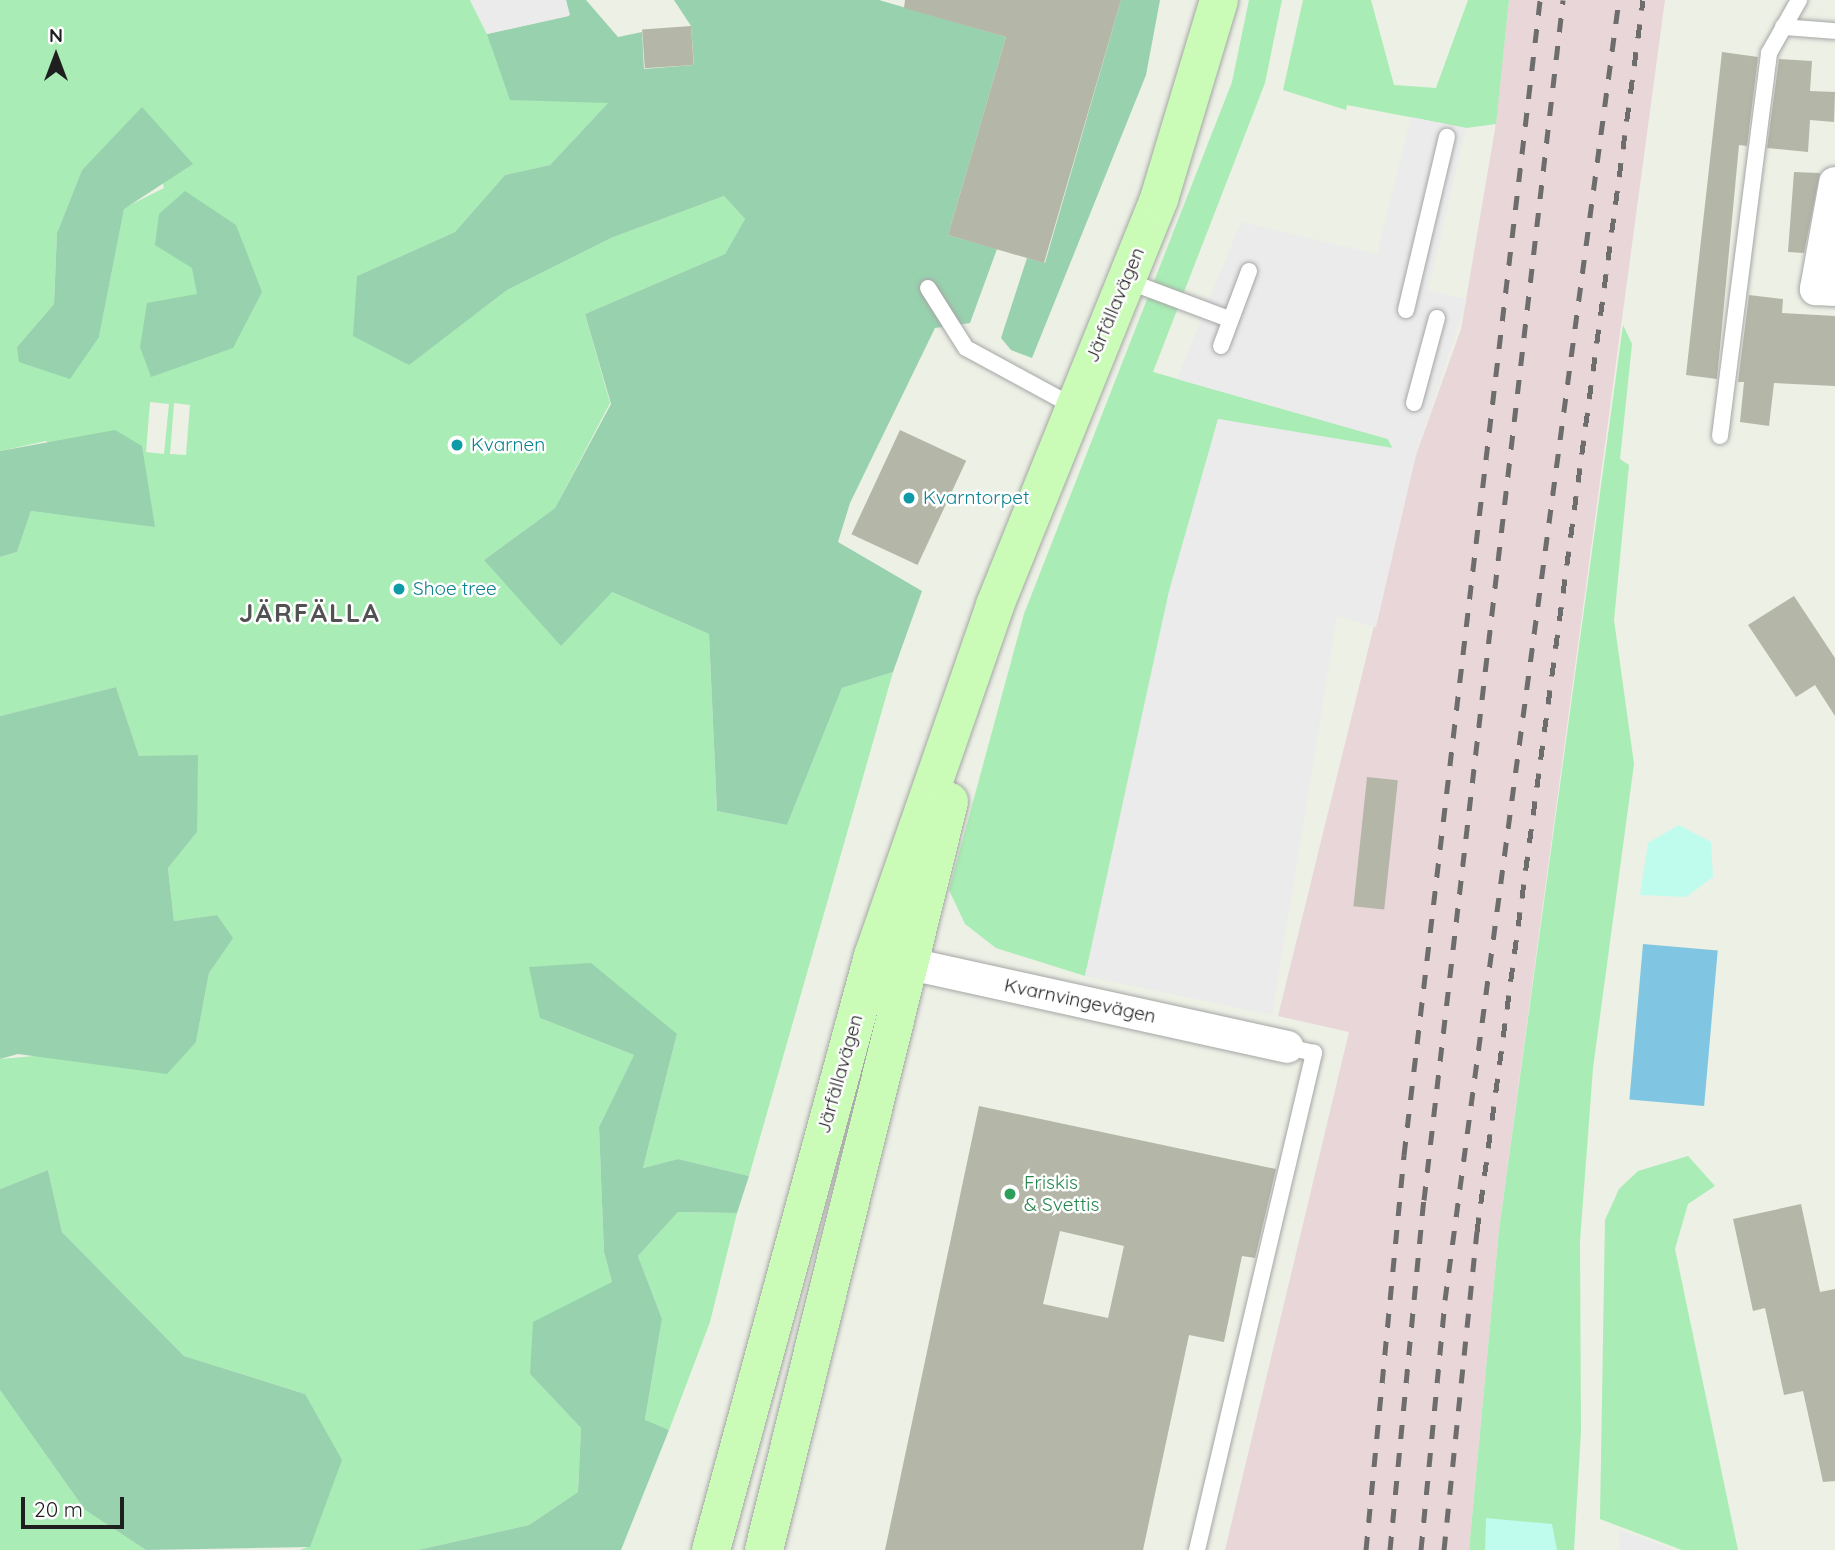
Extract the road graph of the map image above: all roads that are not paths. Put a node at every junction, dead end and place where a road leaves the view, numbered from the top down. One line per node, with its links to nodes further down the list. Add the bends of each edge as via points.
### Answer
1 (1219, 0): 8 (street, Järfällavägen, via 1203,68)
2 (1799, 0): 3 (lane)
3 (1783, 27): 4 (lane); 17 (lane, via 1769,53)
4 (1835, 31)
5 (1447, 137): 11 (lane)
6 (1835, 183): 10 (street, via 1816,289)
7 (1249, 271): 13 (lane)
8 (1125, 280): 13 (lane); 16 (street, Järfällavägen)
9 (928, 288): 16 (lane, via 966,348)
10 (1835, 290)
11 (1405, 310)
12 (1437, 318): 15 (lane)
13 (1229, 319): 14 (lane)
14 (1221, 346)
15 (1414, 403)
16 (1073, 405): 18 (street, Järfällavägen)
17 (1720, 436)
18 (995, 606): 19 (street, Järfällavägen); 20 (street, Järfällavägen)
19 (873, 956): 20 (street, Kvarnvingevägen); 22 (street, Järfällavägen)
20 (911, 965): 21 (street, Kvarnvingevägen); 23 (street, Järfällavägen)
21 (1287, 1047): 24 (lane, via 1314,1053)
22 (710, 1550)
23 (764, 1550)
24 (1197, 1550)

